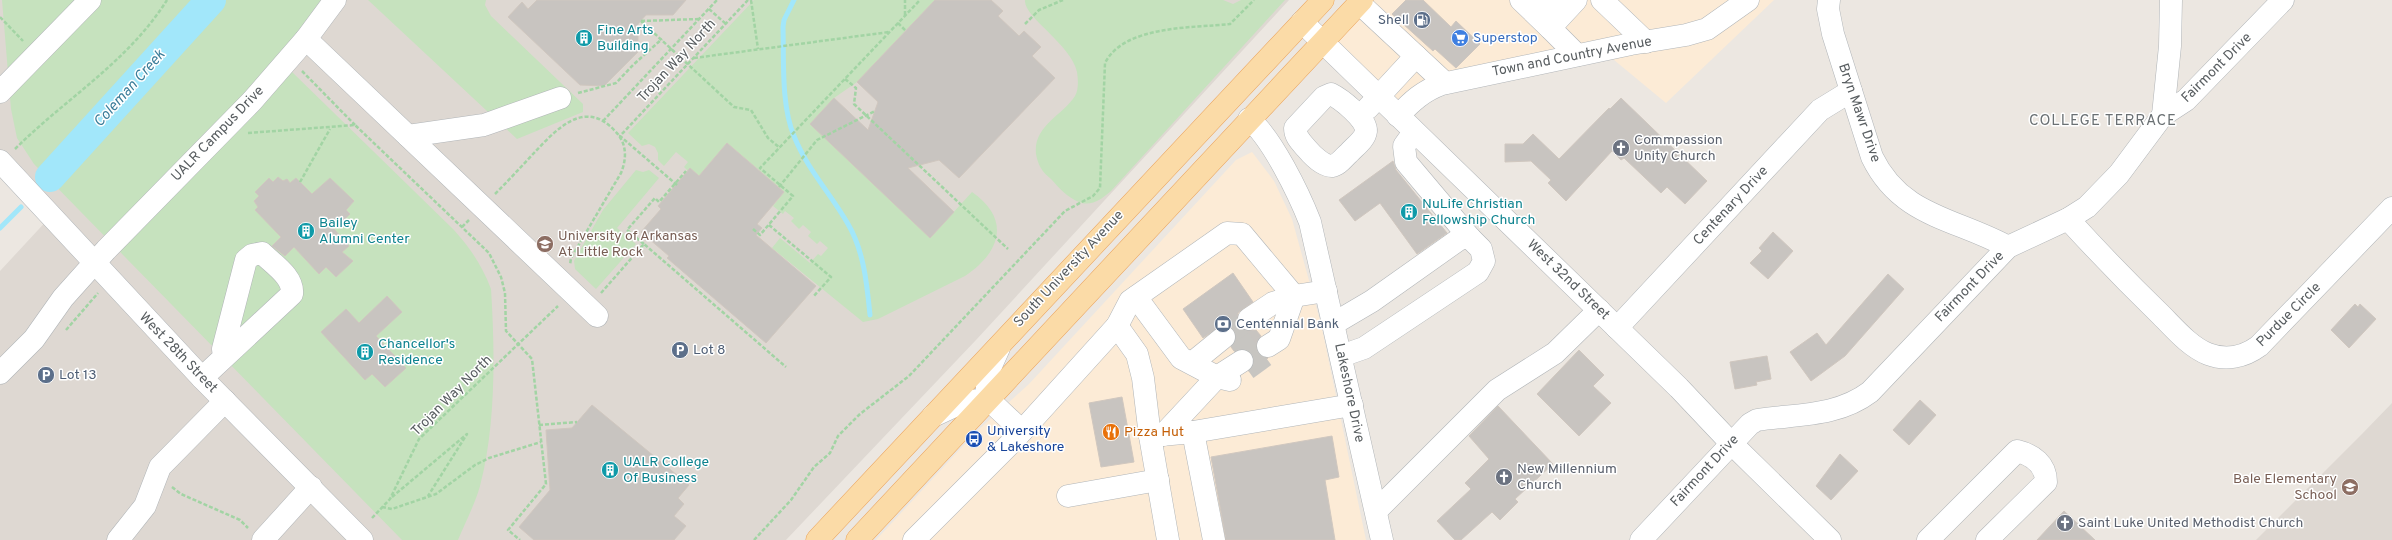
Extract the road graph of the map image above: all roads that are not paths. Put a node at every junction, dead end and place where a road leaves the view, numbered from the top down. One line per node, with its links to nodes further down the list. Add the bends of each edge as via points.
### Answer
1 (90, 0): 23 (street)
2 (335, 0): 16 (street, UALR Campus Drive)
3 (1323, 0): 14 (main road, South University Avenue)
4 (1521, 0): 15 (street)
5 (1542, 0): 6 (street, via 1558,4)
6 (1566, 0)
7 (1576, 0): 15 (street)
8 (1602, 0): 18 (street)
9 (1748, 0): 18 (street, Town and Country Avenue, via 1707,29)
10 (1829, 0): 22 (street, Bryn Mawr Drive, via 1833,34)
11 (2171, 0): 26 (street, via 2170,46)
12 (2283, 0): 26 (street, Fairmont Drive, via 2186,100)
13 (1361, 1): 17 (main road); 19 (street)
14 (1302, 22): 17 (street, West 32nd Street); 48 (main road, South University Avenue)
15 (1550, 28): 20 (street)
16 (306, 39): 31 (street); 39 (street, UALR Campus Drive, via 252,101)
17 (1322, 42): 24 (street, West 32nd Street); 29 (main road)
18 (1646, 42): 20 (street, Town and Country Avenue)
19 (1416, 56): 21 (street); 24 (street)
20 (1578, 56): 21 (street, Town and Country Avenue)
21 (1445, 83): 27 (street, Town and Country Avenue, via 1426,90)
22 (1850, 91): 38 (street, Bryn Mawr Drive, via 1872,156 1890,186 1917,207); 47 (street, Centenary Drive, via 1820,110)
23 (0, 92)
24 (1378, 97): 27 (street, West 32nd Street); 28 (street)
25 (560, 98): 31 (street, via 484,125)
26 (2163, 115): 36 (street, Fairmont Drive, via 2119,174 2087,207)
27 (1398, 116): 30 (street, West 32nd Street)
28 (1358, 117): 32 (street, via 1365,124 1366,132 1337,164 1324,164); 32 (street, via 1340,98 1331,94 1324,97 1295,128 1295,135)
29 (1250, 119): 34 (street, Lakeshore Drive); 54 (main road)
30 (1414, 132): 37 (street, via 1404,146 1406,162); 44 (street, West 32nd Street)
31 (408, 136): 43 (street)
32 (1310, 152): 34 (street)
33 (5, 157): 39 (street, West 28th Street, via 24,186)
34 (1288, 176): 40 (street, Lakeshore Drive, via 1310,222)
35 (2392, 208): 36 (street, Purdue Circle, via 2259,346 2231,358 2206,353 2190,342 2121,276)
36 (2068, 219): 38 (street, Fairmont Drive)
37 (1470, 238): 45 (street, via 1462,238 1450,245 1372,301); 49 (street, via 1481,249 1484,261 1478,272 1364,348)
38 (2008, 247): 61 (street, Fairmont Drive, via 1886,376 1860,399 1826,413 1757,420)
39 (94, 263): 52 (street, UALR Campus Drive, via 63,298 44,326); 53 (street, West 28th Street)
40 (1326, 291): 41 (street); 45 (street, Lakeshore Drive)
41 (1294, 296): 41 (street, via 1272,303 1267,335); 42 (street, via 1242,234 1227,233)
42 (1136, 297): 46 (street, via 1130,302); 51 (street, via 1181,358)
43 (597, 306)
44 (1598, 310): 47 (street, West 32nd Street); 65 (street, via 1555,353 1497,390)
45 (1333, 324): 49 (street, Lakeshore Drive)
46 (1117, 326): 58 (street); 60 (street, via 1137,354)
47 (1617, 328): 61 (street, West 32nd Street)
48 (1001, 343): 54 (street, via 986,376); 57 (main road, South University Avenue)
49 (1341, 356): 56 (street, Lakeshore Drive)
50 (224, 357): 53 (street)
51 (1205, 370): 51 (street, via 1236,353); 60 (street)
52 (0, 373)
53 (202, 378): 55 (street, West 28th Street)
54 (988, 399): 57 (street, via 963,402); 58 (street); 70 (main road)
55 (225, 401): 63 (street, West 28th Street); 67 (street, via 160,467 145,506)
56 (1352, 405): 59 (street); 65 (street, Lakeshore Drive)
57 (933, 416): 69 (main road, South University Avenue)
58 (1022, 431): 71 (street)
59 (1193, 432): 60 (street); 73 (street)
60 (1156, 436): 62 (street)
61 (1731, 443): 75 (street, Fairmont Drive); 76 (street, West 32nd Street)
62 (1158, 480): 64 (street); 72 (street)
63 (311, 487): 66 (street); 68 (street, West 28th Street)
64 (1068, 496)
65 (1376, 511): 74 (street, Lakeshore Drive)
66 (258, 536)
67 (118, 540)
68 (362, 540)
69 (817, 540)
70 (857, 540)
71 (914, 540)
72 (1168, 540)
73 (1214, 540)
74 (1382, 540)
75 (1641, 540)
76 (1830, 540)
77 (1928, 540): 78 (street, via 2017,451 2027,454 2042,466 2046,482)
78 (1987, 540)

